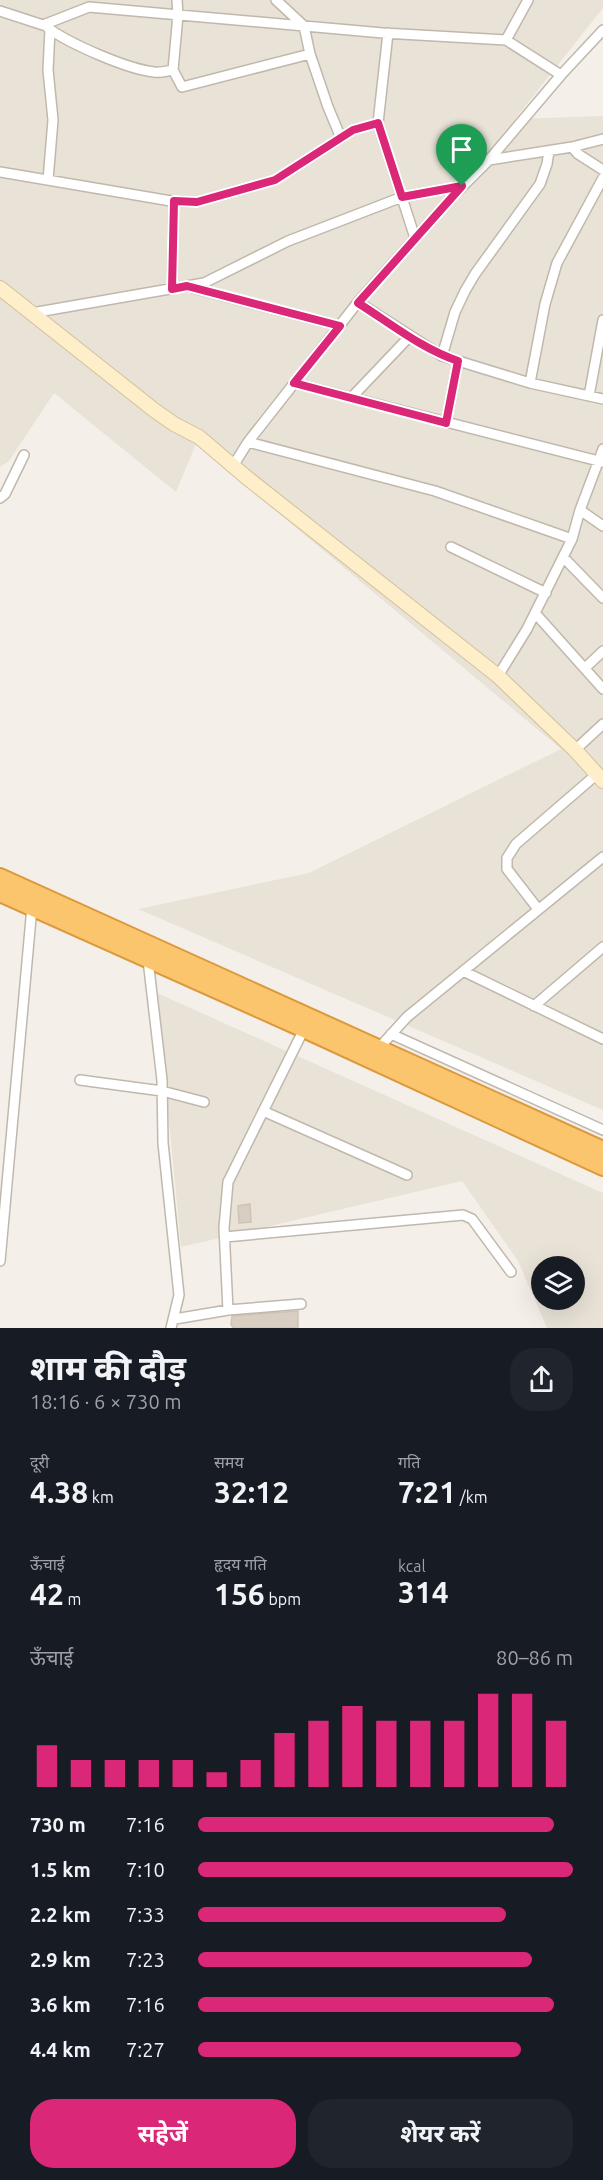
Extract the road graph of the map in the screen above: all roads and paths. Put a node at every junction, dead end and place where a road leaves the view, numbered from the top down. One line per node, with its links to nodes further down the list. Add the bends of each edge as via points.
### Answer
1 (177, 0): 5 (street)
2 (276, 0): 6 (street)
3 (528, 0): 10 (street)
4 (0, 11): 7 (street)
5 (178, 15): 6 (street); 7 (street, via 89,8); 12 (street)
6 (304, 26): 9 (street); 11 (street)
7 (47, 28): 12 (street, via 130,66 155,72); 23 (street, via 53,120)
8 (603, 30): 13 (street)
9 (388, 33): 10 (street); 14 (street)
10 (506, 39): 13 (street)
11 (310, 54): 12 (street, via 182,87); 15 (street)
12 (173, 70)
13 (561, 75): 19 (street)
14 (378, 123): 15 (street); 25 (street)
15 (341, 138): 26 (street, via 275,180 197,202)
16 (603, 139): 17 (street)
17 (572, 147): 18 (street); 20 (street)
18 (549, 151): 19 (street); 36 (street, via 540,184 465,291)
19 (489, 160): 24 (street)
20 (603, 170)
21 (0, 172): 23 (street)
22 (603, 178): 39 (street, via 556,263)
23 (48, 180): 26 (street)
24 (462, 186): 25 (street); 27 (street)
25 (402, 197): 27 (street); 28 (street, via 288,241 204,284)
26 (174, 201): 30 (street)
27 (415, 238): 31 (street)
28 (187, 286): 30 (street); 34 (street)
29 (0, 288): 32 (street)
30 (172, 289): 32 (street)
31 (358, 303): 34 (street); 35 (street)
32 (32, 313): 48 (street, via 154,410 199,437)
33 (603, 320): 40 (street)
34 (340, 326): 38 (street)
35 (410, 336): 36 (street); 41 (street)
36 (442, 356): 37 (street)
37 (458, 361): 39 (street); 43 (street)
38 (294, 383): 41 (street); 44 (street)
39 (530, 383): 40 (street)
40 (589, 396): 42 (street)
41 (351, 398): 43 (street)
42 (603, 399)
43 (446, 423): 47 (street)
44 (248, 442): 48 (street); 52 (street, via 435,490)
45 (603, 449): 47 (street)
46 (24, 455): 49 (street)
47 (600, 461): 50 (street)
48 (233, 466): 60 (street)
49 (0, 498)
50 (580, 510): 51 (street); 52 (street)
51 (603, 526)
52 (572, 539): 54 (street)
53 (452, 547): 55 (street)
54 (563, 557): 55 (street); 56 (street)
55 (546, 593): 57 (street)
56 (603, 598)
57 (535, 613): 59 (street); 60 (street)
58 (603, 651): 59 (street)
59 (585, 668): 61 (street)
60 (498, 676): 63 (street)
61 (603, 689)
62 (603, 724): 63 (street)
63 (575, 750): 64 (street)
64 (600, 777): 69 (street, via 516,844 507,858 507,869)
65 (603, 857): 69 (street)
66 (0, 877): 77 (highway)
67 (0, 893): 68 (highway)
68 (32, 908): 71 (highway); 87 (street)
69 (538, 909): 72 (street)
70 (603, 947): 73 (street)
71 (148, 960): 74 (highway); 79 (street)
72 (463, 971): 73 (street); 75 (street)
73 (534, 1005): 76 (street)
74 (304, 1029): 81 (street); 84 (highway)
75 (391, 1034): 77 (street); 82 (street)
76 (603, 1039)
77 (378, 1049): 83 (highway)
78 (80, 1080): 79 (street)
79 (162, 1091): 80 (street); 91 (street, via 163,1143 179,1295)
80 (204, 1102)
81 (263, 1111): 85 (street); 86 (street, via 228,1182)
82 (603, 1130)
83 (603, 1150)
84 (603, 1167)
85 (407, 1174)
86 (225, 1237): 88 (street, via 463,1215 472,1219); 90 (street)
87 (0, 1261)
88 (511, 1272)
89 (301, 1304): 90 (street)
90 (228, 1310): 91 (street)
91 (173, 1324)

